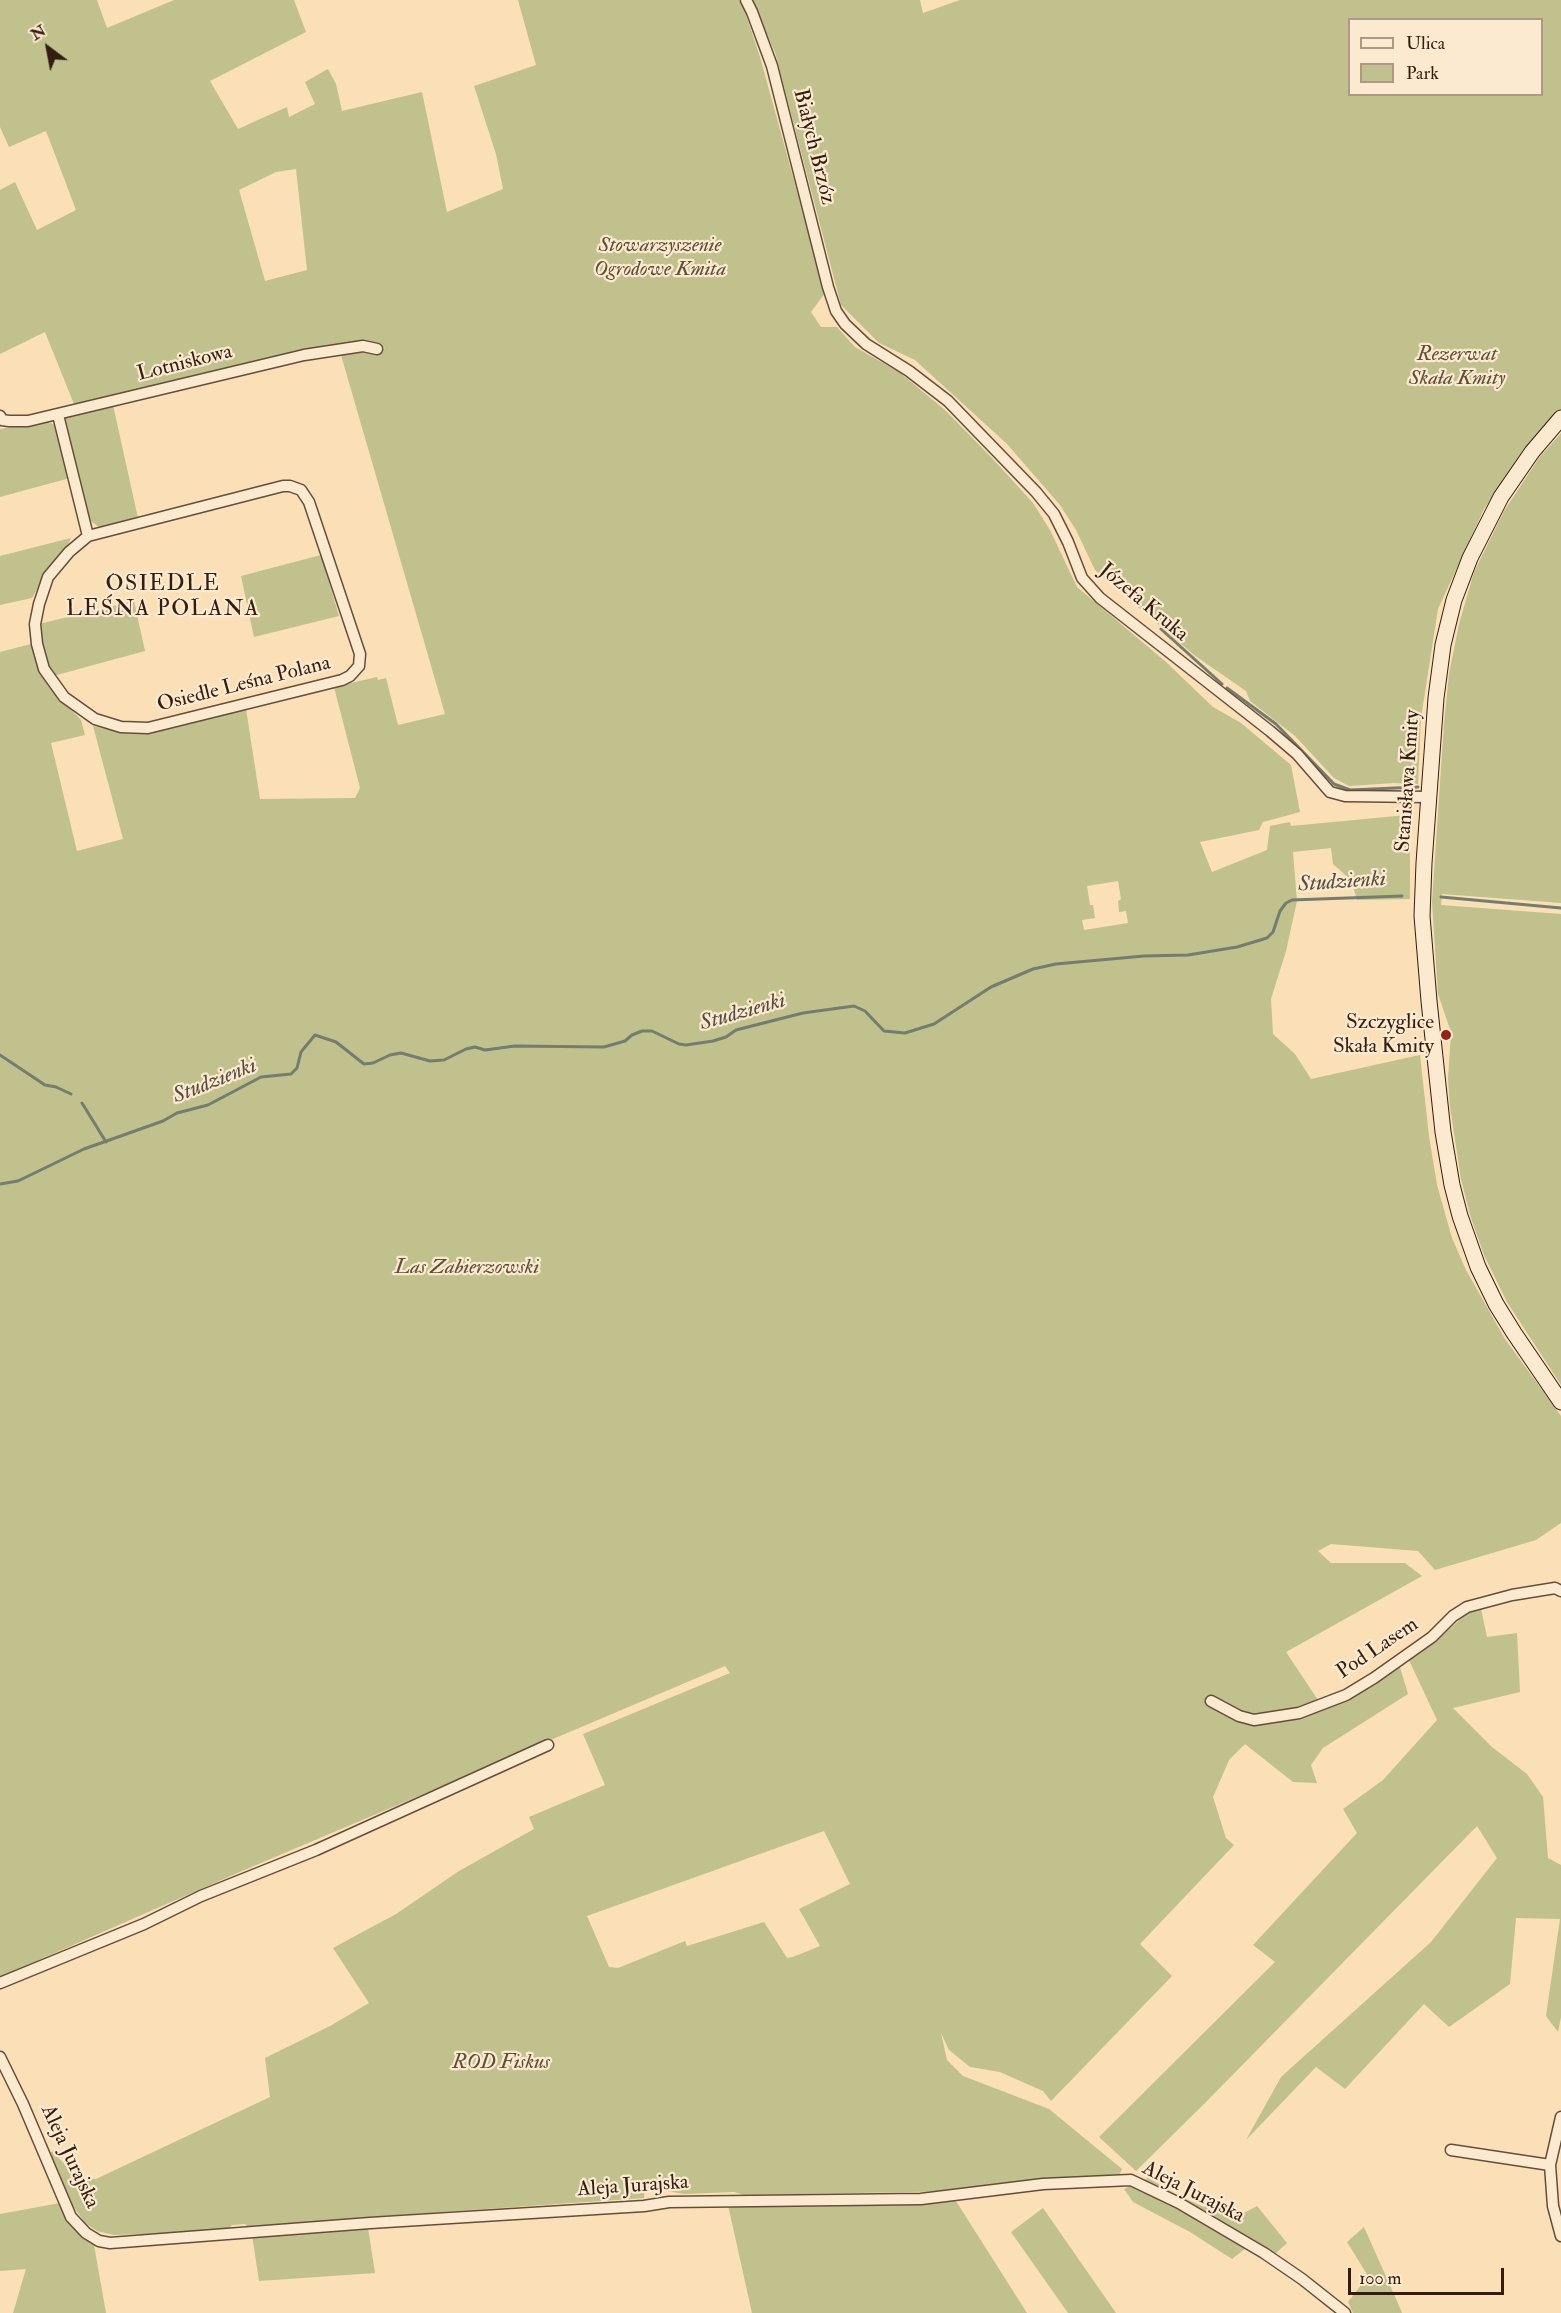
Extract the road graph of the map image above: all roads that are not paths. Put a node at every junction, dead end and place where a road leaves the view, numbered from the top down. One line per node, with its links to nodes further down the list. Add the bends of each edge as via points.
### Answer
1 (746, 0): 2 (street, Białych Brzóz, via 772,66)
2 (835, 306): 8 (street, Józefa Kruka, via 845,324 866,344 948,401 1036,492 1054,514 1082,578 1100,598 1270,731 1297,754 1330,792 1345,796)
3 (377, 349): 4 (street, Lotniskowa, via 363,346 304,356)
4 (58, 415): 6 (street, Lotniskowa, via 17,422); 7 (street)
5 (1561, 418): 8 (main road, Stanisława Kmity, via 1501,497 1459,585 1440,662)
6 (1, 419)
7 (88, 536): 7 (street, Osiedle Leśna Polana, via 283,486 296,487 309,502 360,654 359,666 342,680 160,726 121,727 95,719 64,697 51,680 40,656 35,624 48,577)
8 (1428, 797): 9 (main road, Stanisława Kmity, via 1423,930 1440,1109 1452,1185 1470,1245 1491,1294)
9 (1561, 1402)
10 (1561, 1592): 11 (street, Pod Lasem, via 1555,1588 1512,1594 1467,1607 1374,1678 1346,1695 1299,1713 1254,1720)
11 (1211, 1701)
12 (548, 1745): 13 (street, via 316,1850)
13 (0, 1983)
14 (0, 2057): 19 (street, Aleja Jurajska, via 71,2217 99,2241 669,2202 921,2199 1043,2184 1131,2180 1264,2253)
15 (1561, 2117): 17 (street)
16 (1451, 2150): 17 (street)
17 (1550, 2166): 18 (street, via 1553,2206)
18 (1561, 2236)
19 (1345, 2313)

